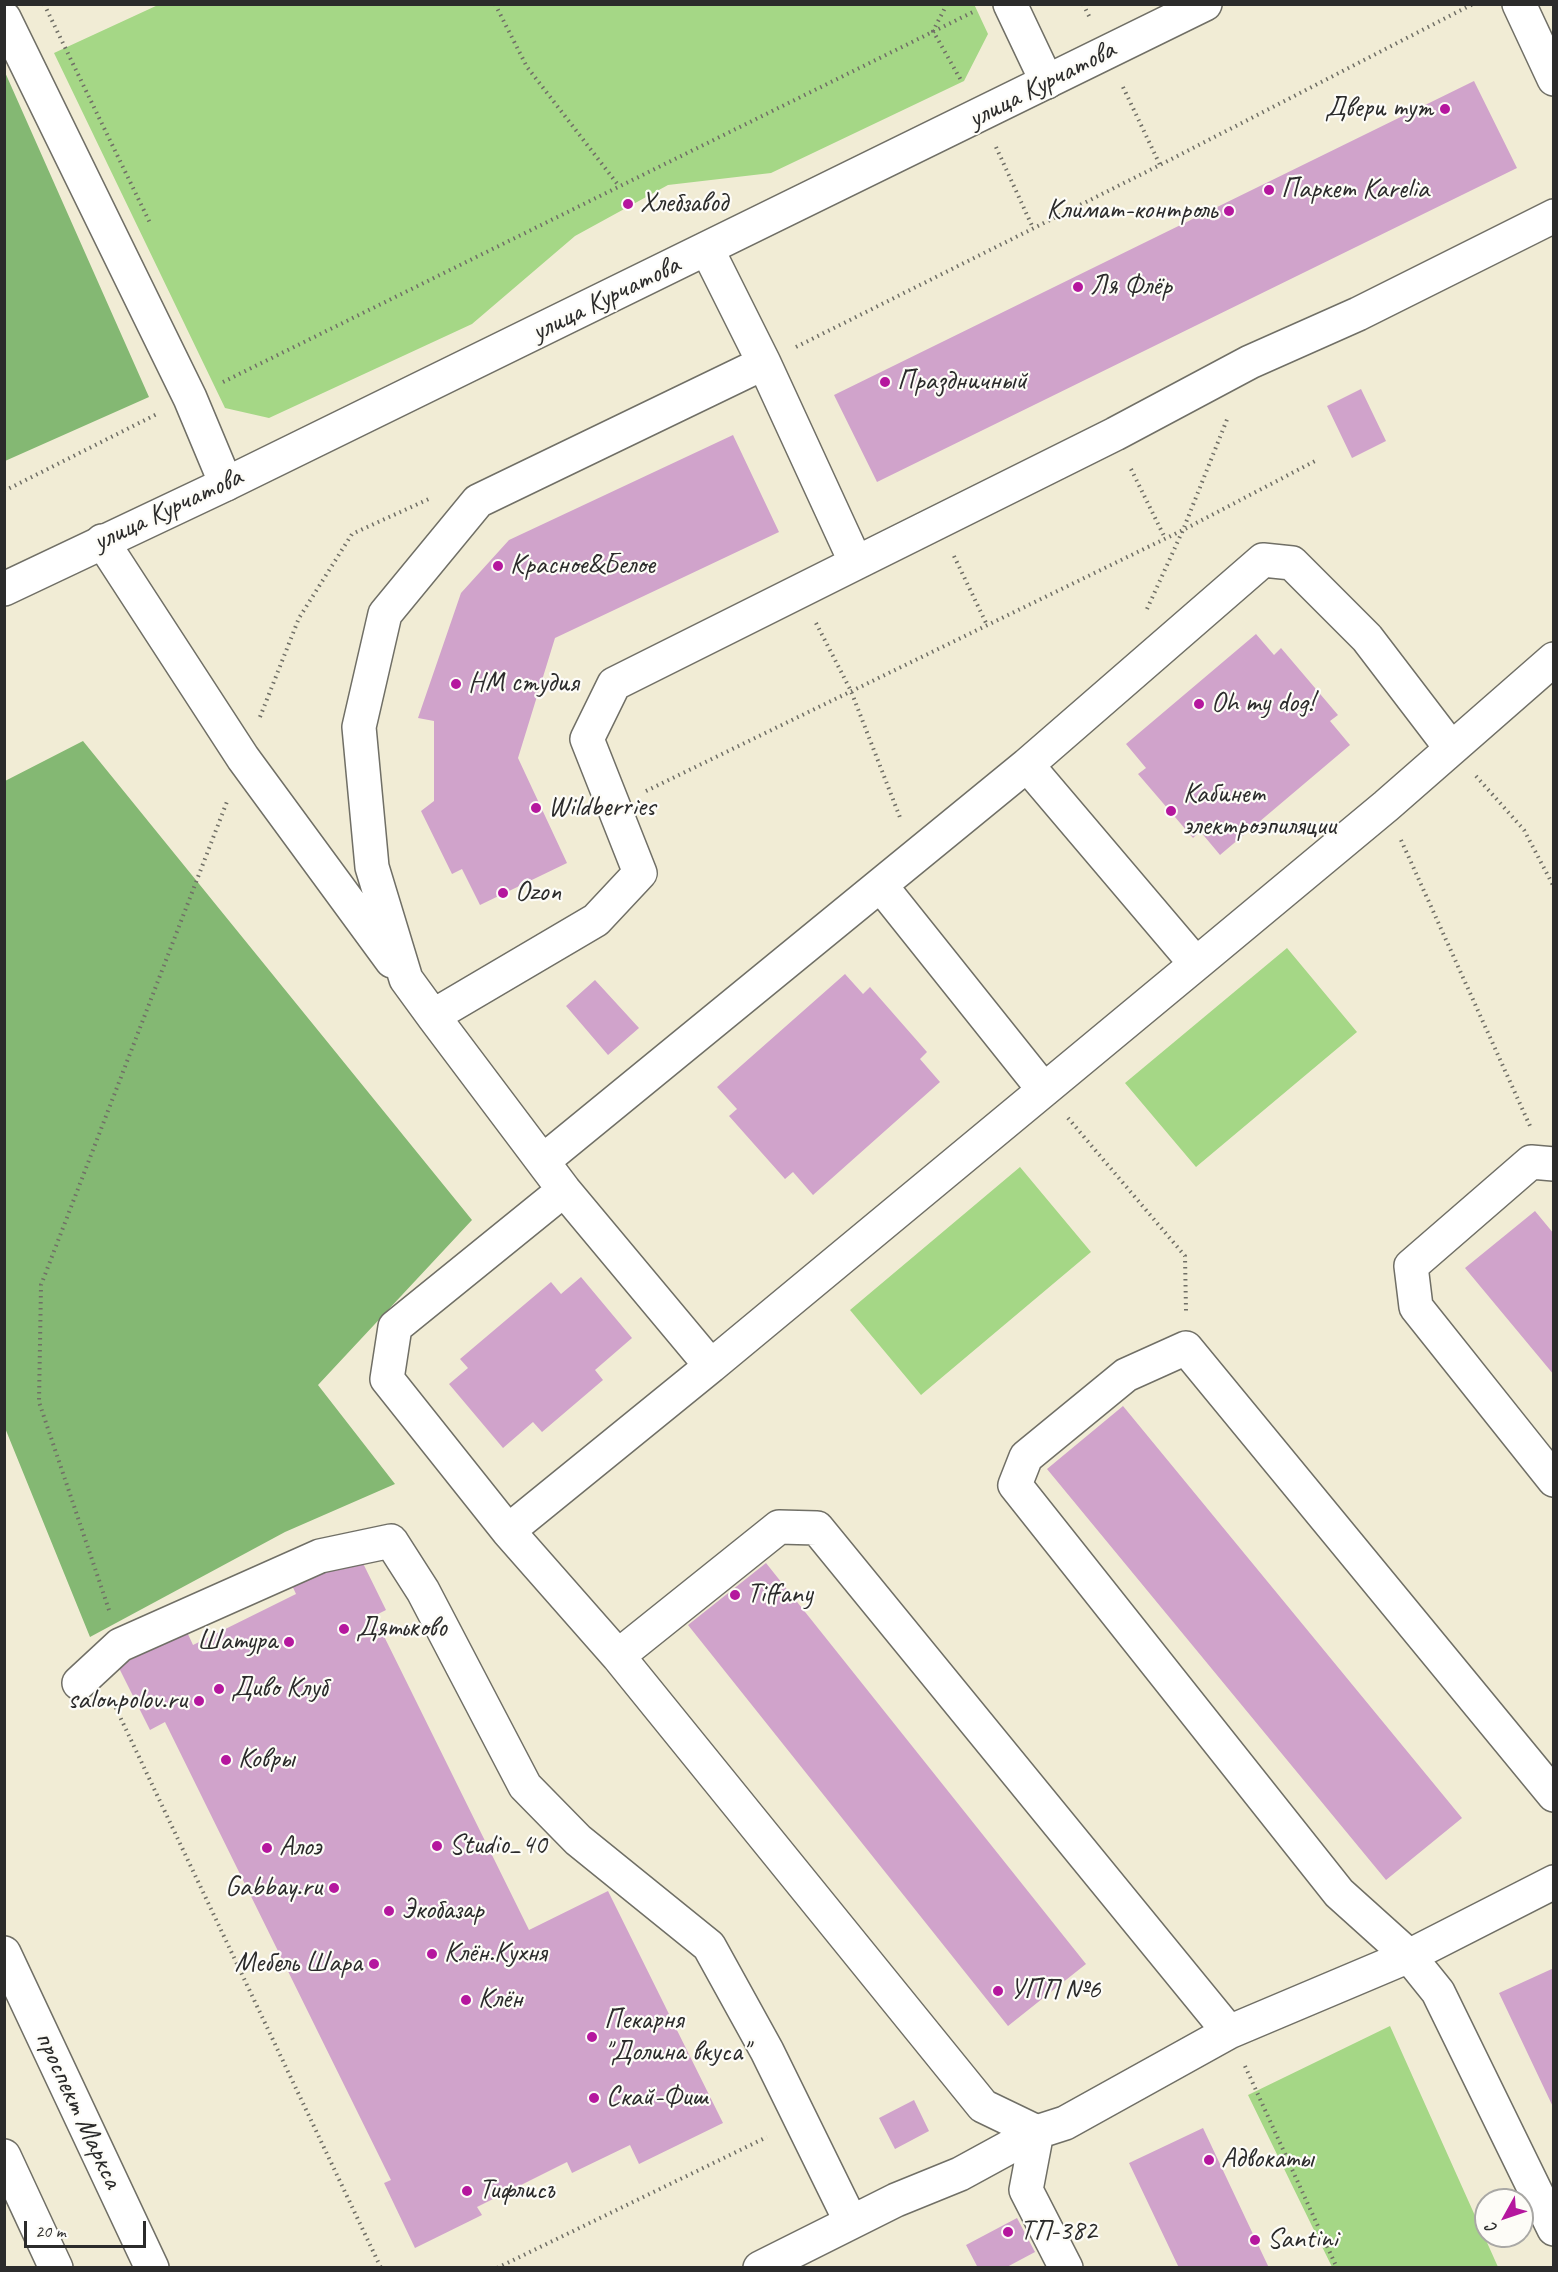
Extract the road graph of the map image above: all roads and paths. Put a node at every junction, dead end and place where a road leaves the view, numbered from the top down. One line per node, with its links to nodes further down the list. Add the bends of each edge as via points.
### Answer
1 (44, 4): 13 (path)
2 (495, 4): 11 (path, via 527,68)
3 (1010, 4): 10 (main road)
4 (1205, 4): 10 (main road, улица Курчатова)
5 (1473, 4): 15 (path)
6 (1519, 4): 9 (main road)
7 (978, 9): 11 (path)
8 (4, 18): 16 (main road)
9 (1554, 78)
10 (1047, 82): 14 (main road, улица Курчатова)
11 (619, 186): 16 (path)
12 (1554, 216): 18 (main road, via 1358,314 1250,362)
13 (153, 230)
14 (707, 249): 15 (main road); 20 (main road, улица Курчатова)
15 (764, 363): 27 (main road); 43 (main road, via 478,501 385,614 359,727 372,867)
16 (190, 398): 20 (main road); 21 (path)
17 (1229, 414): 24 (path)
18 (1115, 434): 23 (main road); 25 (path)
19 (1315, 461): 24 (path)
20 (226, 484): 26 (main road, улица Курчатова)
21 (4, 491)
22 (438, 495): 35 (path, via 352,534 299,618)
23 (938, 523): 27 (main road); 31 (path)
24 (1183, 530): 25 (path); 30 (path)
25 (1165, 538): 31 (path)
26 (102, 541): 28 (main road, улица Курчатова); 35 (main road)
27 (856, 563): 29 (main road)
28 (4, 589)
29 (799, 591): 33 (path); 38 (main road, via 614,684 587,739)
30 (1146, 611)
31 (987, 626): 33 (path)
32 (1554, 659): 34 (main road)
33 (851, 691): 38 (path); 39 (path)
34 (1451, 748): 36 (main road, via 1359,630 1292,563 1263,560); 37 (main road); 41 (path, via 1524,830)
35 (243, 758): 43 (main road); 53 (path, via 42,1285 39,1402)
36 (1027, 765): 39 (main road); 42 (main road)
37 (1386, 806): 42 (main road); 47 (path, via 1532,1131)
38 (612, 807): 44 (main road, via 640,873 596,920)
39 (915, 857): 40 (main road)
40 (881, 886): 45 (main road); 46 (main road)
41 (1554, 887)
42 (1196, 964): 45 (main road)
43 (406, 979): 44 (main road)
44 (433, 1016): 46 (main road)
45 (1044, 1090): 49 (path, via 1185,1256); 50 (main road)
46 (543, 1161): 48 (main road)
47 (1542, 1163): 51 (main road, via 1411,1266 1416,1307)
48 (564, 1190): 50 (main road); 52 (main road, via 395,1327 387,1379)
49 (1186, 1348): 57 (main road); 60 (main road, via 1126,1375 1026,1457 1015,1485 1339,1893)
50 (711, 1366): 52 (main road)
51 (1554, 1480)
52 (508, 1531): 54 (main road)
53 (120, 1646): 55 (main road); 65 (main road, via 320,1556 391,1541 423,1591 525,1786 578,1840 709,1946 767,2051)
54 (618, 1656): 61 (main road, via 779,1527 817,1528); 62 (main road, via 983,2106)
55 (79, 1683)
56 (110, 1697): 69 (path)
57 (1554, 1795)
58 (1554, 1882): 60 (main road)
59 (4, 1953): 68 (main road, проспект Маркса)
60 (1409, 1956): 61 (main road); 66 (main road, via 1438,1992)
61 (1229, 2032): 62 (main road, via 1065,2123); 73 (path)
62 (1037, 2132): 65 (main road, via 960,2174); 72 (main road, via 1026,2190)
63 (769, 2136): 70 (path)
64 (4, 2156): 67 (main road)
65 (851, 2222): 71 (main road)
66 (1554, 2229)
67 (56, 2268)
68 (152, 2268)
69 (381, 2268)
70 (497, 2268)
71 (760, 2268)
72 (1066, 2268)
73 (1337, 2268)

